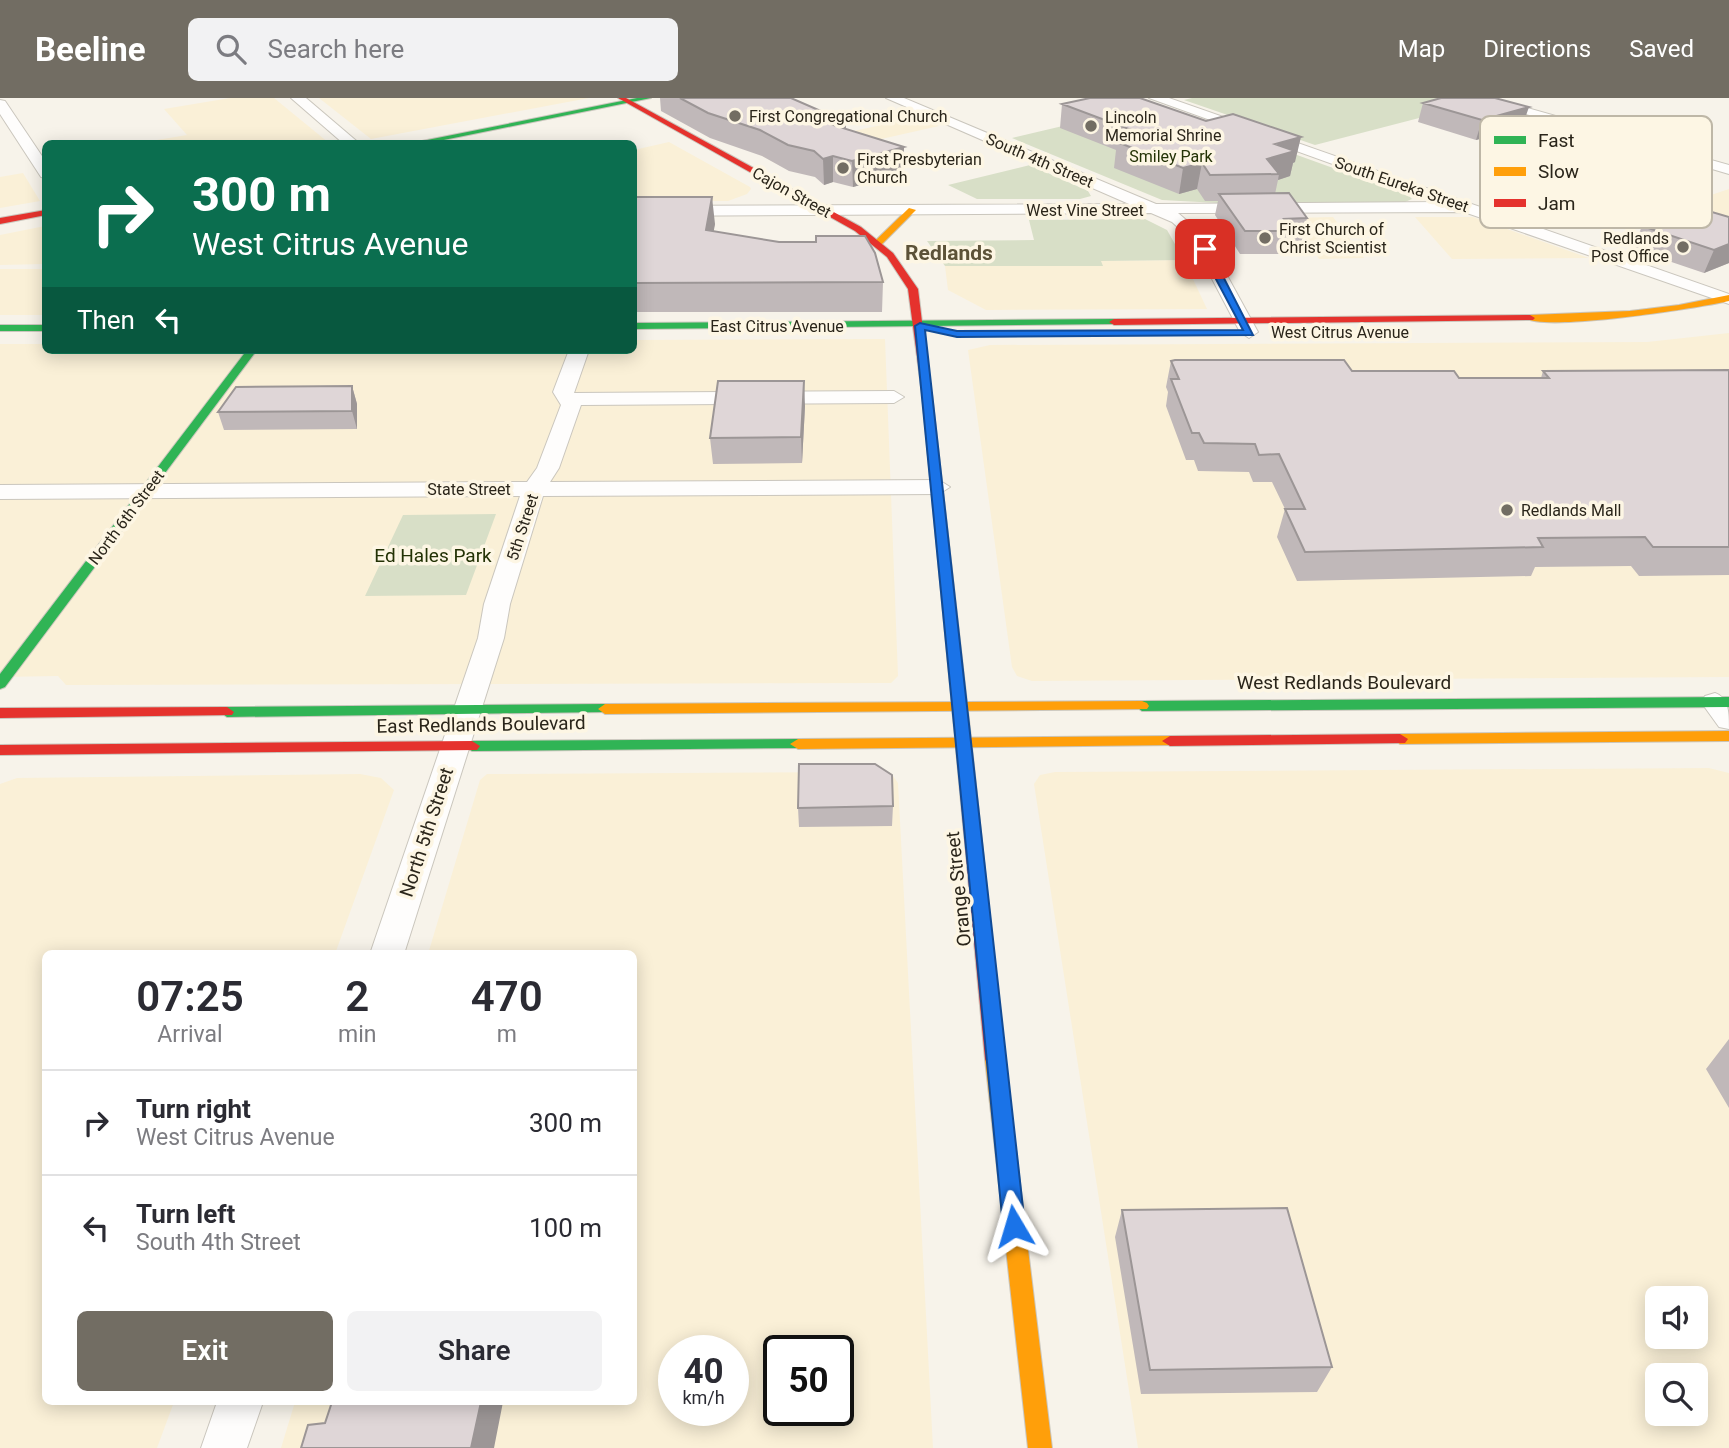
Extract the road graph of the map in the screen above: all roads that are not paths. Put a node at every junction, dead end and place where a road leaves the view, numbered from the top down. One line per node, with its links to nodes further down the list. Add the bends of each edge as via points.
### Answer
1 (298, 98): 9 (street)
2 (648, 98): 6 (main road)
3 (893, 98): 15 (street, South 4th Street)
4 (1156, 98): 14 (street, South Eureka Street)
5 (1478, 98): 8 (street)
6 (625, 100): 10 (main road); 18 (main road, Cajon Street)
7 (0, 104): 12 (street)
8 (1541, 116)
9 (348, 140)
10 (430, 140)
11 (1712, 165): 13 (street)
12 (42, 168)
13 (1729, 170)
14 (1471, 207): 15 (street, West Vine Street); 16 (street, South Eureka Street)
15 (1157, 209): 19 (street, West Vine Street); 25 (street, South 4th Street, via 1178,219 1198,237)
16 (1480, 210)
17 (637, 211): 18 (street, West Vine Street)
18 (825, 211): 19 (street, West Vine Street); 23 (main road, Cajon Street)
19 (912, 211): 23 (main road)
20 (42, 213): 21 (main road)
21 (0, 221)
22 (1530, 228): 24 (street, South Eureka Street)
23 (877, 244): 27 (main road, Cajon Street, via 913,289)
24 (1728, 299): 25 (main road, West Citrus Avenue, via 1677,311 1615,316)
25 (1246, 325): 27 (main road, West Citrus Avenue, via 952,322); 30 (main road, West Citrus Avenue)
26 (637, 326): 27 (main road, East Citrus Avenue)
27 (920, 326): 35 (main road, Orange Street)
28 (0, 328): 29 (main road)
29 (42, 328)
30 (1639, 330)
31 (249, 354): 37 (main road, North 6th Street)
32 (577, 354): 34 (street, 5th Street, via 563,392)
33 (894, 397): 34 (street)
34 (567, 399): 36 (street, 5th Street, via 571,405 548,468)
35 (939, 487): 36 (street, State Street); 40 (main road, Orange Street)
36 (534, 489): 37 (street, State Street); 42 (street, 5th Street)
37 (147, 491): 38 (street, State Street); 39 (main road, North 6th Street)
38 (0, 492)
39 (0, 684)
40 (959, 707): 41 (main road, West Redlands Boulevard); 42 (main road, East Redlands Boulevard); 45 (main road, Orange Street)
41 (1724, 708)
42 (465, 711): 43 (main road, East Redlands Boulevard); 46 (street, North 5th Street)
43 (0, 713)
44 (1729, 736): 45 (main road)
45 (962, 741): 46 (main road, East Redlands Boulevard); 51 (main road, Orange Street)
46 (454, 744): 47 (main road, East Redlands Boulevard); 48 (street, North 5th Street)
47 (0, 750)
48 (388, 950)
49 (239, 1405): 50 (street)
50 (224, 1448)
51 (1040, 1448)

